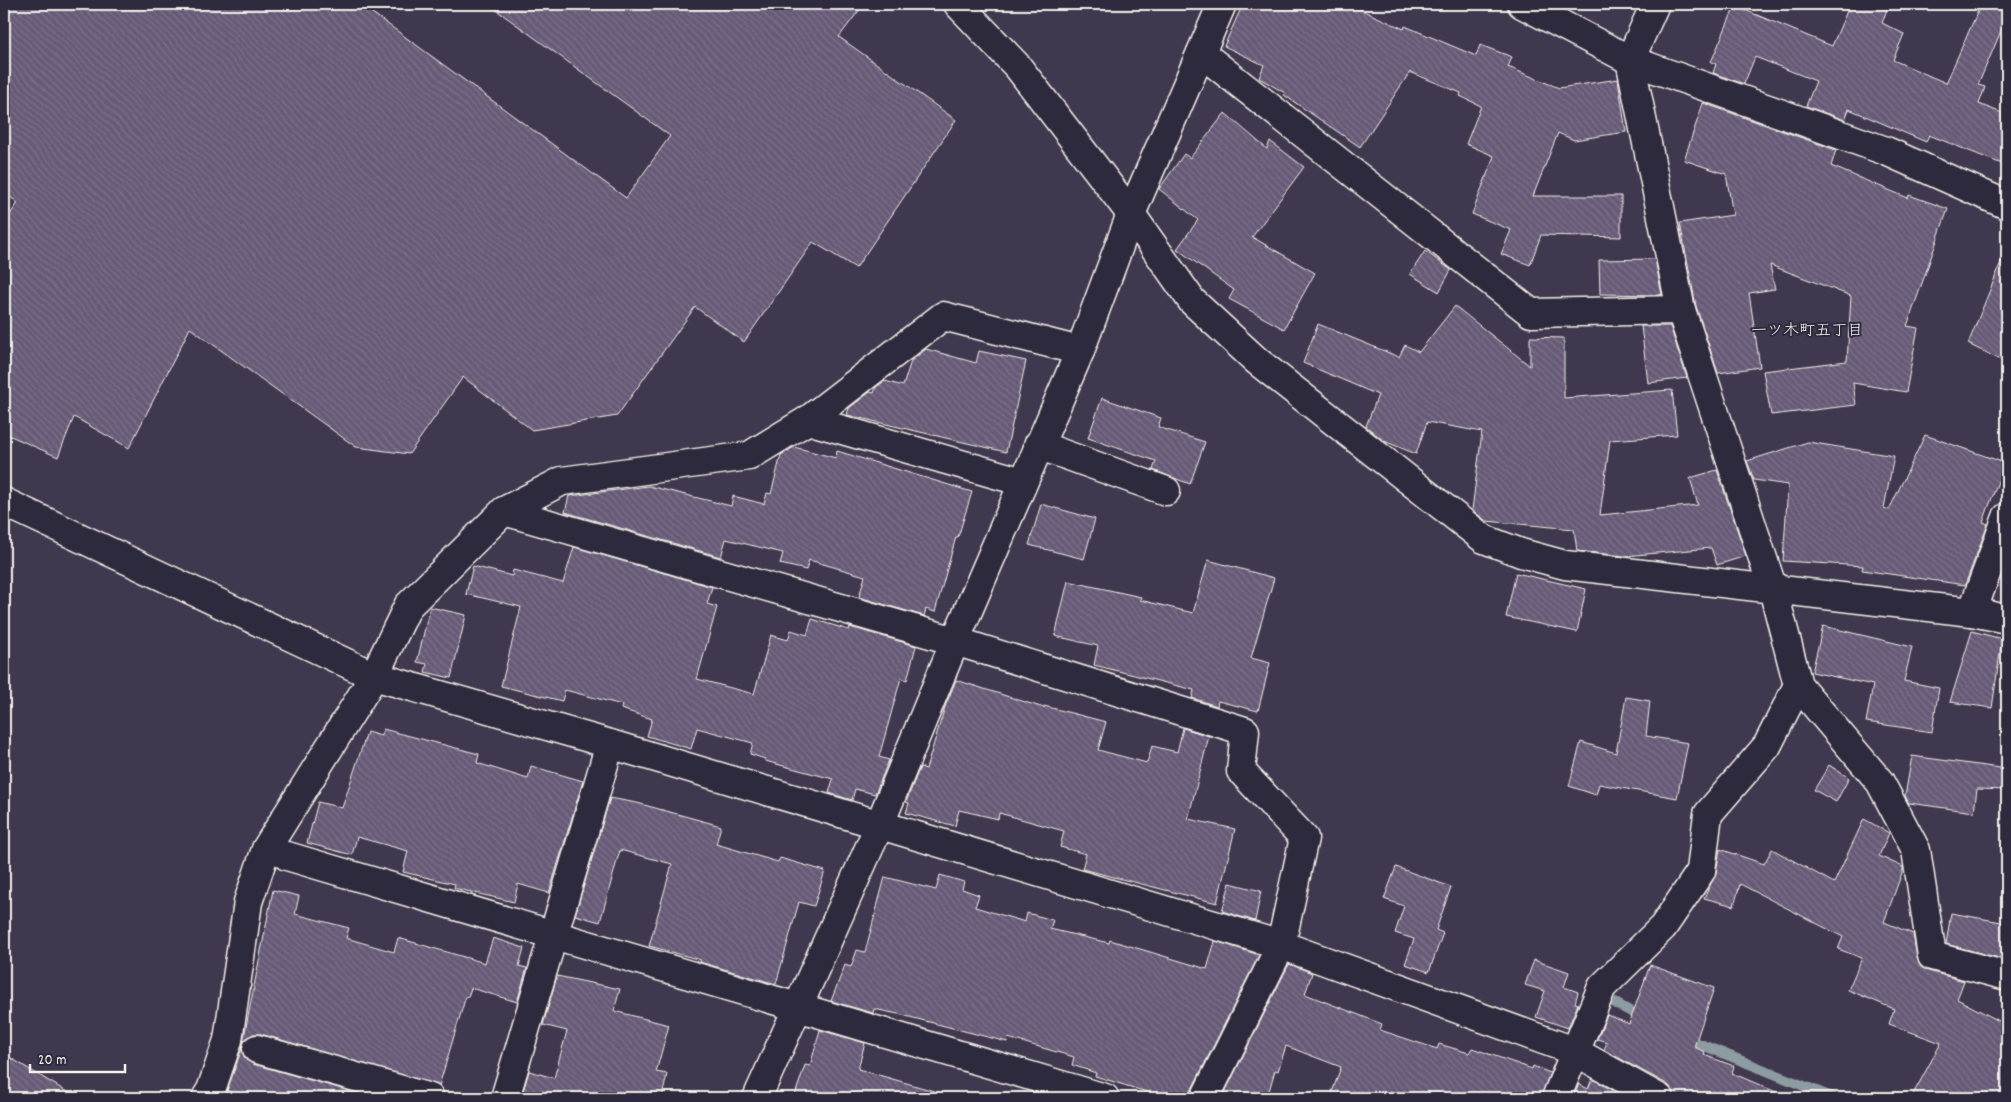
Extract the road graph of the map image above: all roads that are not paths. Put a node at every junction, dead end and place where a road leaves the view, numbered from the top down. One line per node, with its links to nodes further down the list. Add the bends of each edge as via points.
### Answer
1 (958, 4): 8 (street, via 1018,67)
2 (1222, 4): 5 (street)
3 (1522, 4): 6 (street)
4 (1655, 4): 6 (street)
5 (1200, 53): 8 (street); 9 (street, via 1531,313)
6 (1630, 60): 7 (street, via 1886,151); 9 (street)
7 (2007, 205)
8 (1131, 214): 10 (street); 18 (street, via 1192,301 1257,361 1484,539 1565,565)
9 (1682, 310): 18 (street)
10 (1080, 351): 11 (street, via 943,316); 12 (street)
11 (808, 420): 13 (street); 16 (street, via 749,456 562,481)
12 (1038, 445): 13 (street); 14 (street)
13 (1023, 482): 21 (street)
14 (1166, 491)
15 (4, 502): 22 (street)
16 (504, 511): 21 (street); 22 (street, via 408,606)
17 (2007, 517): 19 (street)
18 (1773, 589): 19 (street); 23 (street)
19 (1972, 612): 20 (street)
20 (2007, 619)
21 (955, 641): 25 (street); 28 (street, via 1245,730 1241,771 1304,838)
22 (374, 676): 24 (street); 33 (street, via 266,849 248,902 228,1040)
23 (1798, 685): 29 (street, via 1880,782 1916,850 1932,956); 32 (street, via 1767,746 1708,814 1701,871 1663,927 1602,987)
24 (610, 744): 25 (street); 27 (street)
25 (879, 826): 28 (street); 30 (street)
26 (287, 856): 27 (street)
27 (554, 933): 30 (street); 35 (street)
28 (1281, 945): 32 (street); 38 (street)
29 (2007, 976)
30 (798, 1008): 36 (street); 37 (street)
31 (257, 1049): 34 (street)
32 (1574, 1051): 39 (street); 40 (street)
33 (206, 1098)
34 (430, 1098)
35 (505, 1098)
36 (758, 1098)
37 (1105, 1098)
38 (1205, 1098)
39 (1556, 1098)
40 (1660, 1098)

